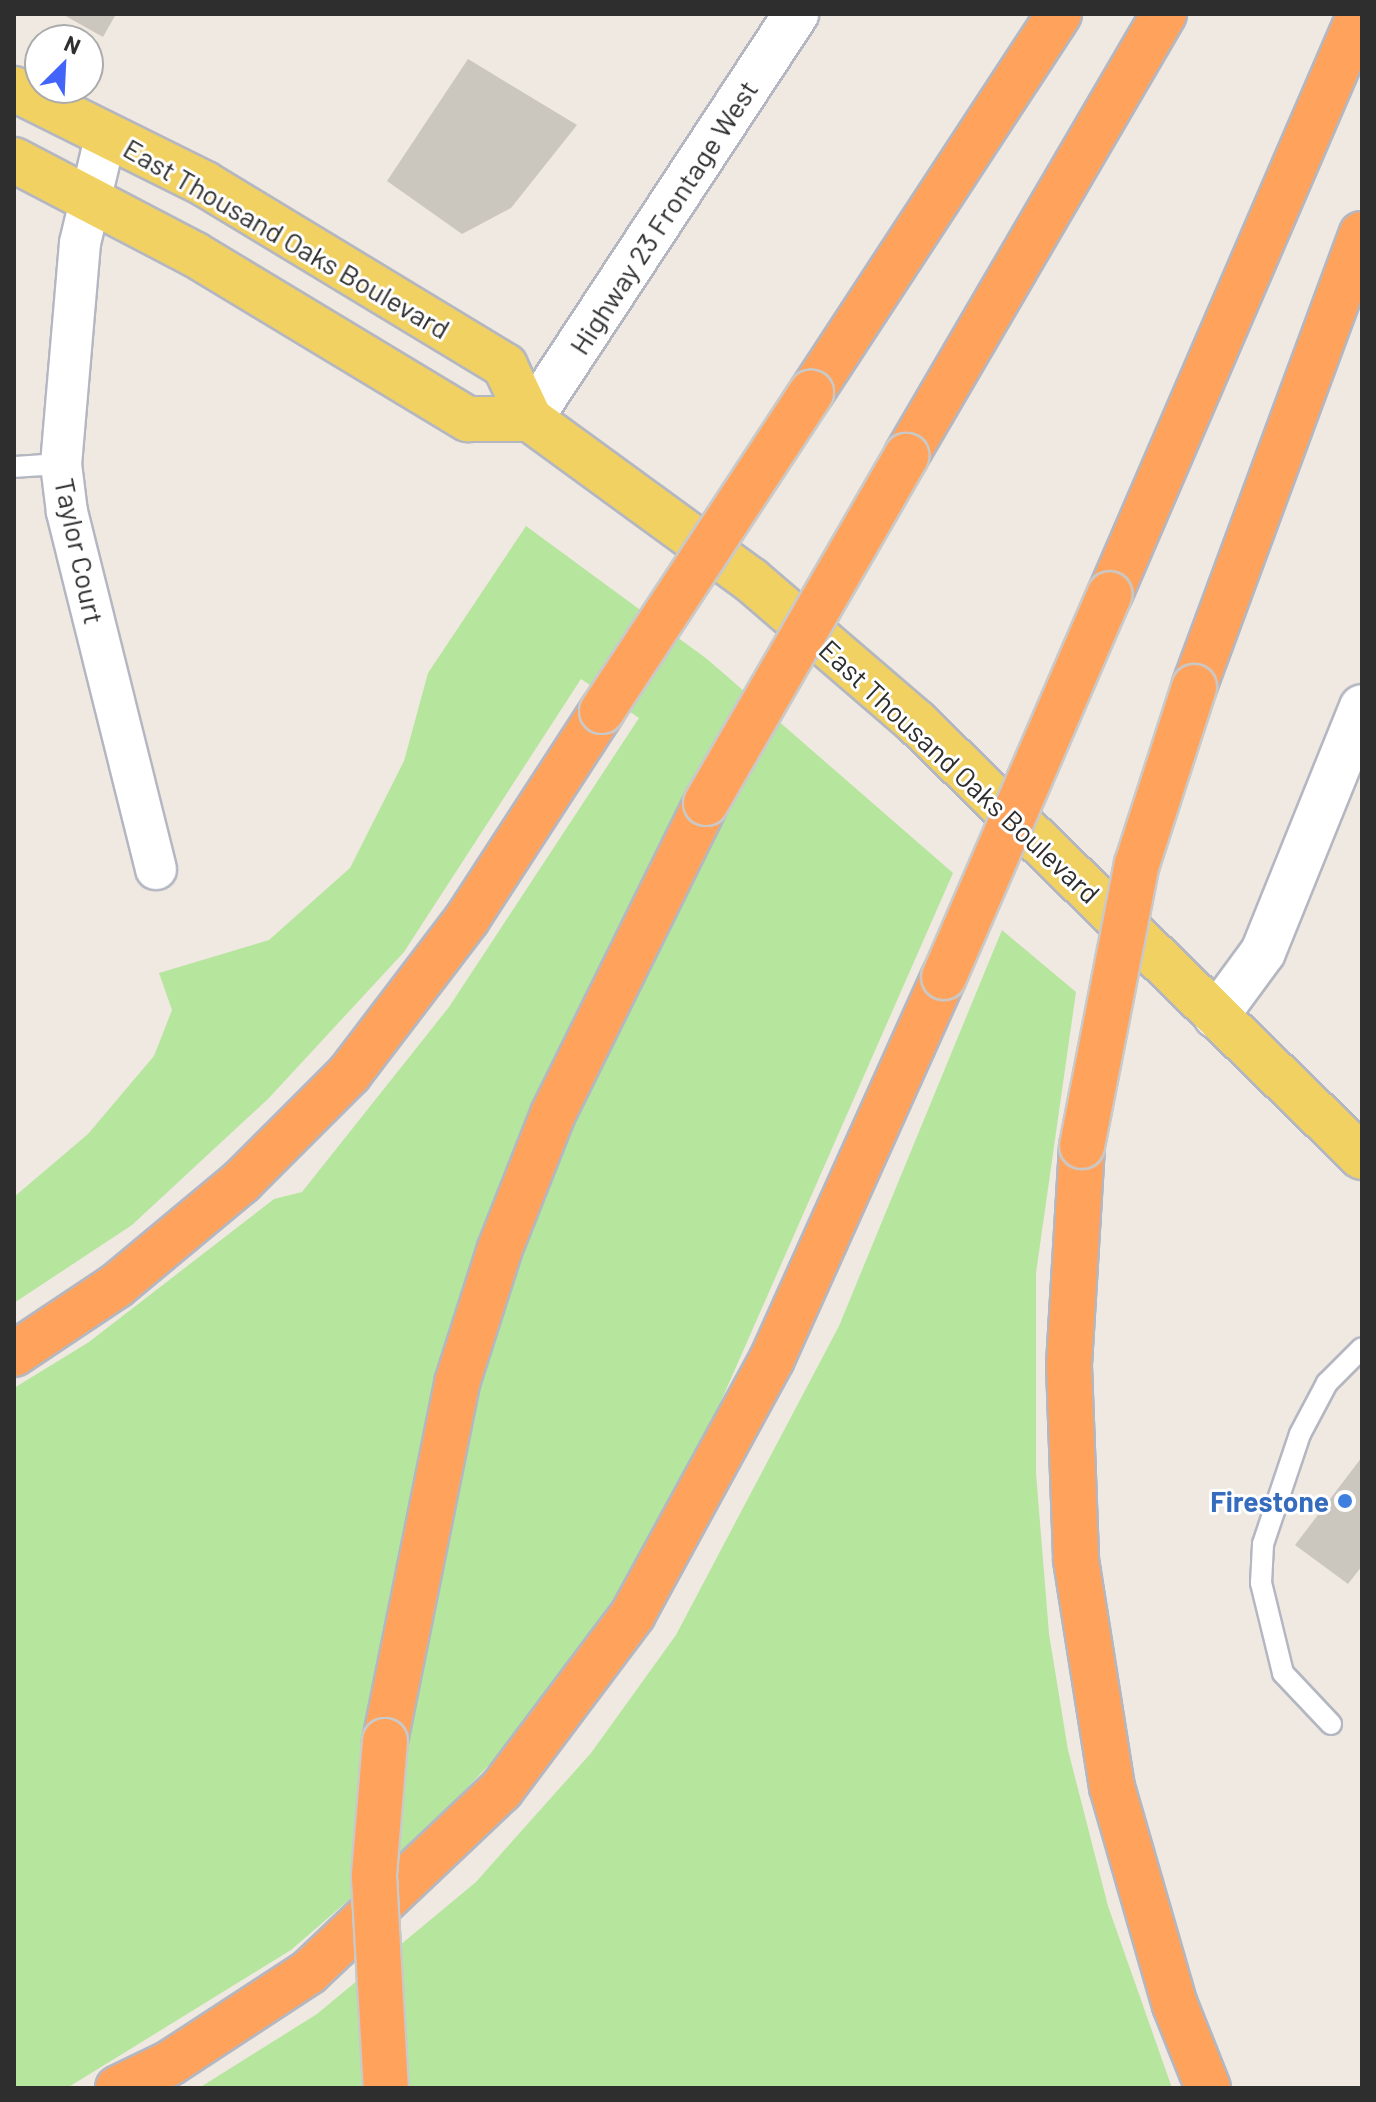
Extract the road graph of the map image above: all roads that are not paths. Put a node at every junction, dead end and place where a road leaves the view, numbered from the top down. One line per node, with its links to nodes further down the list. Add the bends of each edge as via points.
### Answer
1 (796, 14): 10 (main road, Highway 23 Frontage West)
2 (1059, 14): 18 (highway, bridge, via 467,919 349,1074 241,1182 116,1286)
3 (1164, 14): 21 (highway, bridge, via 706,803 553,1114 499,1251 457,1383 385,1741 374,1876)
4 (1360, 14): 20 (highway, bridge, via 944,977 772,1359 633,1614 501,1790 309,1972 170,2063)
5 (14, 89): 6 (main road, East Thousand Oaks Boulevard)
6 (106, 134): 8 (street, Taylor Court); 10 (main road, East Thousand Oaks Boulevard, via 338,260 505,366)
7 (14, 160): 8 (main road)
8 (95, 199): 10 (main road, via 468,419); 11 (street, Taylor Court, via 80,243)
9 (1362, 234): 22 (highway, bridge, via 1194,687 1137,864 1082,1146 1069,1366 1076,1560 1112,1787 1175,2005)
10 (530, 419): 15 (main road, East Thousand Oaks Boulevard, via 751,580 916,722)
11 (61, 464): 12 (lane); 14 (street, Taylor Court, via 67,512)
12 (14, 467)
13 (1362, 707): 15 (main road, via 1263,952)
14 (156, 869)
15 (1216, 1016): 16 (main road, East Thousand Oaks Boulevard)
16 (1362, 1157)
17 (1362, 1348): 19 (lane, via 1327,1383 1300,1434 1263,1544 1261,1583 1283,1673)
18 (14, 1354)
19 (1331, 1724)
20 (118, 2088)
21 (386, 2088)
22 (1208, 2088)

